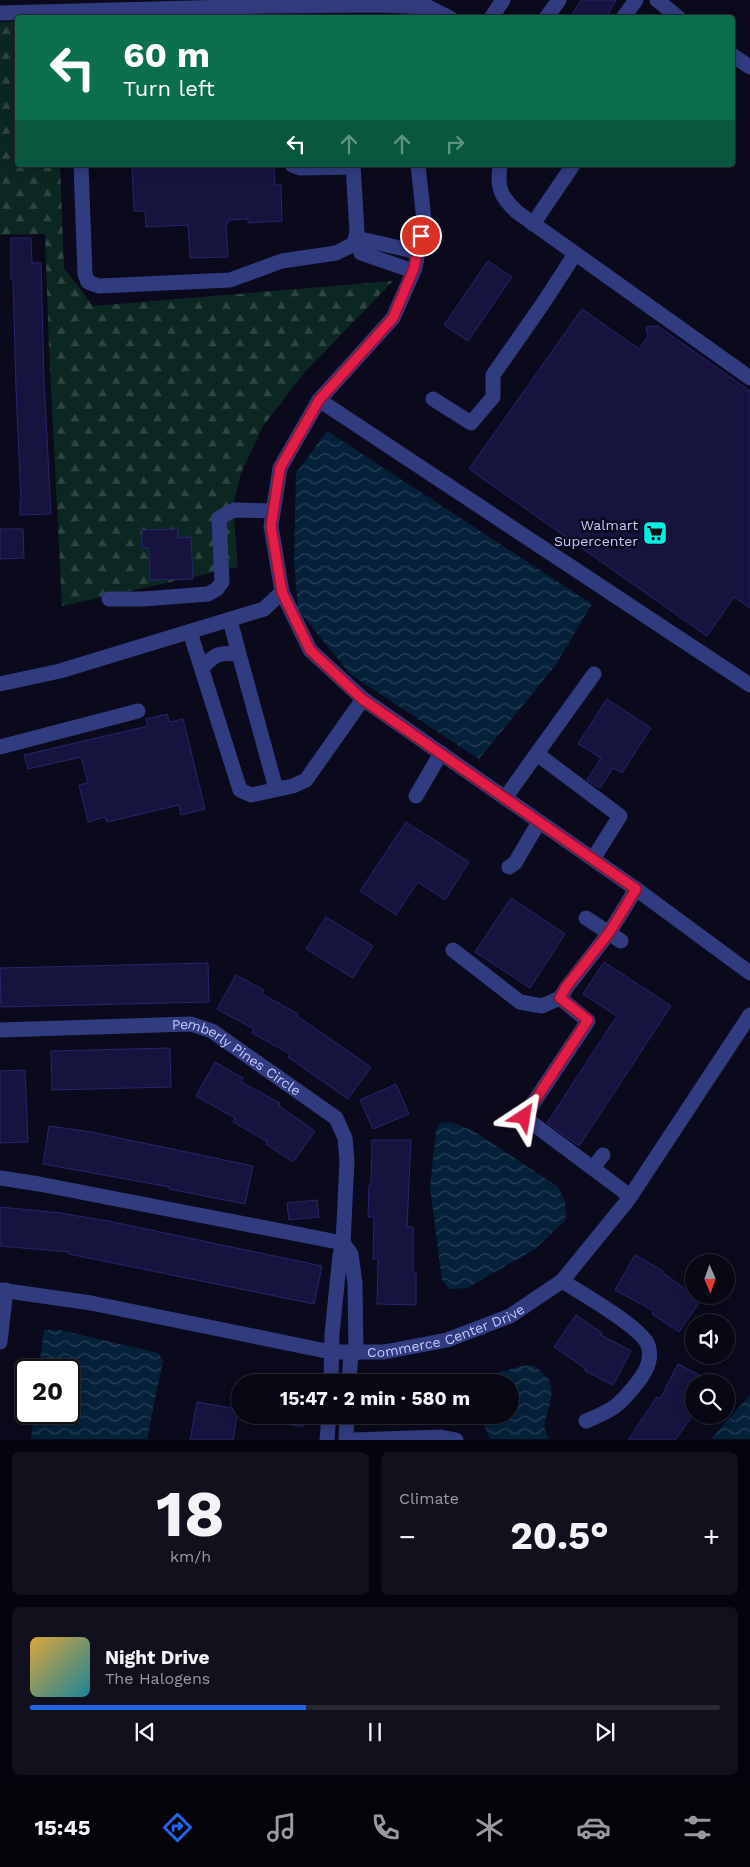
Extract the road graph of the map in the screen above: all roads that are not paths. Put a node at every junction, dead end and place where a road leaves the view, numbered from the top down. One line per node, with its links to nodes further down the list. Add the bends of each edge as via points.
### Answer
1 (503, 0): 12 (street)
2 (559, 0): 13 (street)
3 (636, 0): 14 (street)
4 (657, 0): 15 (street)
5 (268, 3): 6 (street); 8 (street)
6 (221, 4): 10 (street)
7 (428, 4): 8 (street); 11 (street)
8 (381, 8)
9 (0, 13): 10 (street)
10 (76, 14)
11 (445, 15)
12 (493, 15)
13 (548, 15)
14 (625, 15)
15 (675, 15)
16 (735, 57): 17 (street)
17 (750, 67)
18 (81, 167): 26 (street, via 85,274 88,282 99,286 230,280 282,261 336,253)
19 (297, 167): 20 (street)
20 (326, 167)
21 (353, 167): 26 (street)
22 (418, 167): 27 (street, via 424,220)
23 (500, 167): 25 (street, via 498,182 505,201)
24 (572, 167): 25 (street)
25 (533, 224): 28 (street)
26 (356, 244): 27 (street, via 365,240); 29 (street, via 361,253)
27 (418, 252): 29 (street)
28 (575, 254): 30 (street); 31 (street, via 493,375 493,397 471,423)
29 (413, 271): 32 (street, via 393,318)
30 (750, 378)
31 (433, 399)
32 (319, 400): 33 (street, via 280,468); 42 (street)
33 (273, 511): 34 (street, via 271,526); 35 (street, via 234,510 219,518 222,582 208,594)
34 (282, 592): 36 (street, via 264,609); 43 (street, via 310,650)
35 (109, 599)
36 (230, 620): 37 (street); 38 (street)
37 (190, 632): 39 (street); 41 (street, via 60,671)
38 (239, 654): 39 (street, via 214,655); 48 (street)
39 (202, 668): 48 (street, via 240,790 251,795)
40 (594, 674): 47 (street)
41 (0, 684)
42 (750, 685)
43 (362, 699): 46 (street); 48 (street, via 306,780)
44 (138, 711): 45 (street)
45 (0, 748)
46 (441, 753): 49 (street); 50 (street)
47 (537, 754): 50 (street); 52 (street, via 620,816)
48 (276, 790)
49 (416, 796)
50 (505, 798): 51 (street)
51 (539, 822): 52 (street); 53 (street)
52 (593, 859): 54 (street)
53 (509, 867)
54 (636, 889): 56 (street); 58 (street)
55 (586, 918): 56 (street)
56 (615, 937): 59 (street, via 566,987)
57 (453, 950): 59 (street, via 520,1002 542,1006)
58 (750, 973)
59 (560, 998): 63 (street, via 588,1020 524,1117)
60 (750, 1015): 65 (street, Commerce Center Drive)
61 (0, 1030): 66 (street, Pemberly Pines Circle, via 191,1024 212,1031 336,1118 345,1138 346,1153)
62 (603, 1155): 63 (street)
63 (593, 1168): 65 (street)
64 (0, 1178): 66 (street)
65 (630, 1196): 67 (street, Commerce Center Drive)
66 (343, 1243): 70 (street, Pemberly Pines Circle); 71 (street, Pemberly Pines Circle, via 350,1254 355,1283)
67 (562, 1281): 71 (street, Commerce Center Drive, via 510,1316 447,1340 384,1352); 74 (street, via 634,1328 648,1344 650,1362 621,1404)
68 (3, 1290): 69 (street); 70 (street, Commerce Center Drive, via 91,1303)
69 (0, 1342)
70 (331, 1352): 71 (street, Commerce Center Drive); 72 (street, Pemberly Pines Circle)
71 (354, 1353): 73 (street, Pemberly Pines Circle)
72 (331, 1374)
73 (350, 1374)
74 (586, 1422)
75 (328, 1424): 77 (street)
76 (347, 1424): 78 (street)
77 (327, 1440)
78 (346, 1440)
79 (353, 1440): 80 (street, via 441,1437)
80 (456, 1440)

